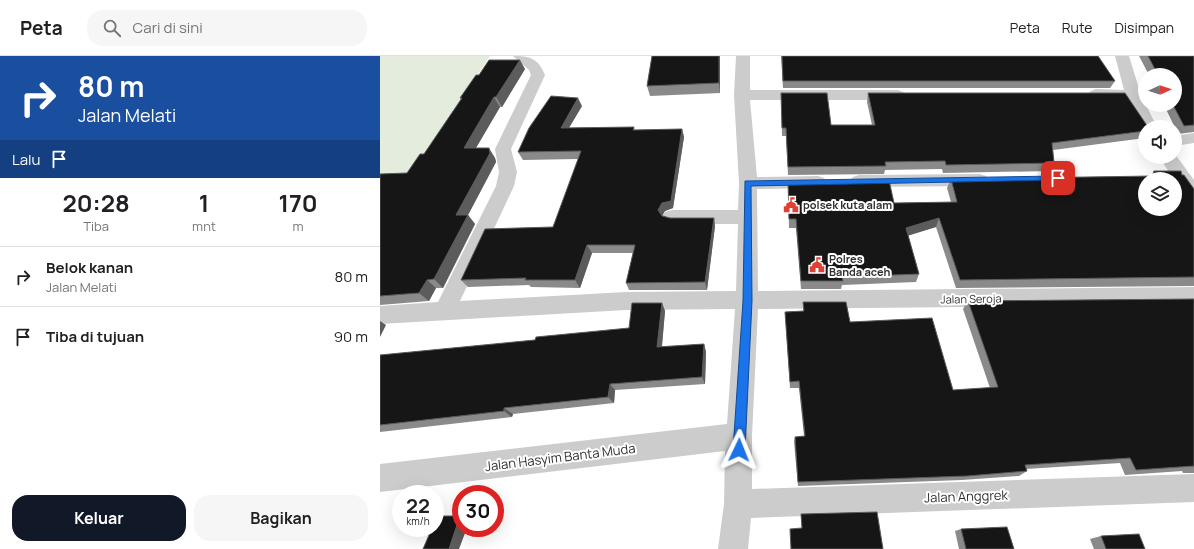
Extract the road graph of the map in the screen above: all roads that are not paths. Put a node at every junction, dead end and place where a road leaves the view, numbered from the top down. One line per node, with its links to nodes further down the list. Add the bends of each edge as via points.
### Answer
1 (520, 56): 19 (street, via 535,68 538,75 503,149 508,172 505,186)
2 (743, 56): 6 (street)
3 (1122, 56): 7 (street)
4 (914, 94): 6 (street)
5 (1078, 94): 7 (street)
6 (742, 95): 13 (street)
7 (1133, 95): 8 (street)
8 (1145, 120)
9 (1194, 138): 10 (street)
10 (1182, 140)
11 (1182, 178): 14 (street)
12 (994, 179): 13 (street)
13 (748, 183): 16 (street)
14 (1194, 194)
15 (672, 217): 16 (street)
16 (747, 218): 18 (street)
17 (1194, 296): 18 (street, Jalan Seroja)
18 (747, 301): 19 (street, Jalan Seroja, via 626,301); 21 (street)
19 (445, 310): 20 (street, Jalan Seroja)
20 (380, 315)
21 (739, 436): 22 (street, Jalan Hasyim Banta Muda); 24 (street)
22 (380, 478)
23 (1194, 488): 24 (street, Jalan Anggrek)
24 (738, 504): 25 (street)
25 (733, 549)

